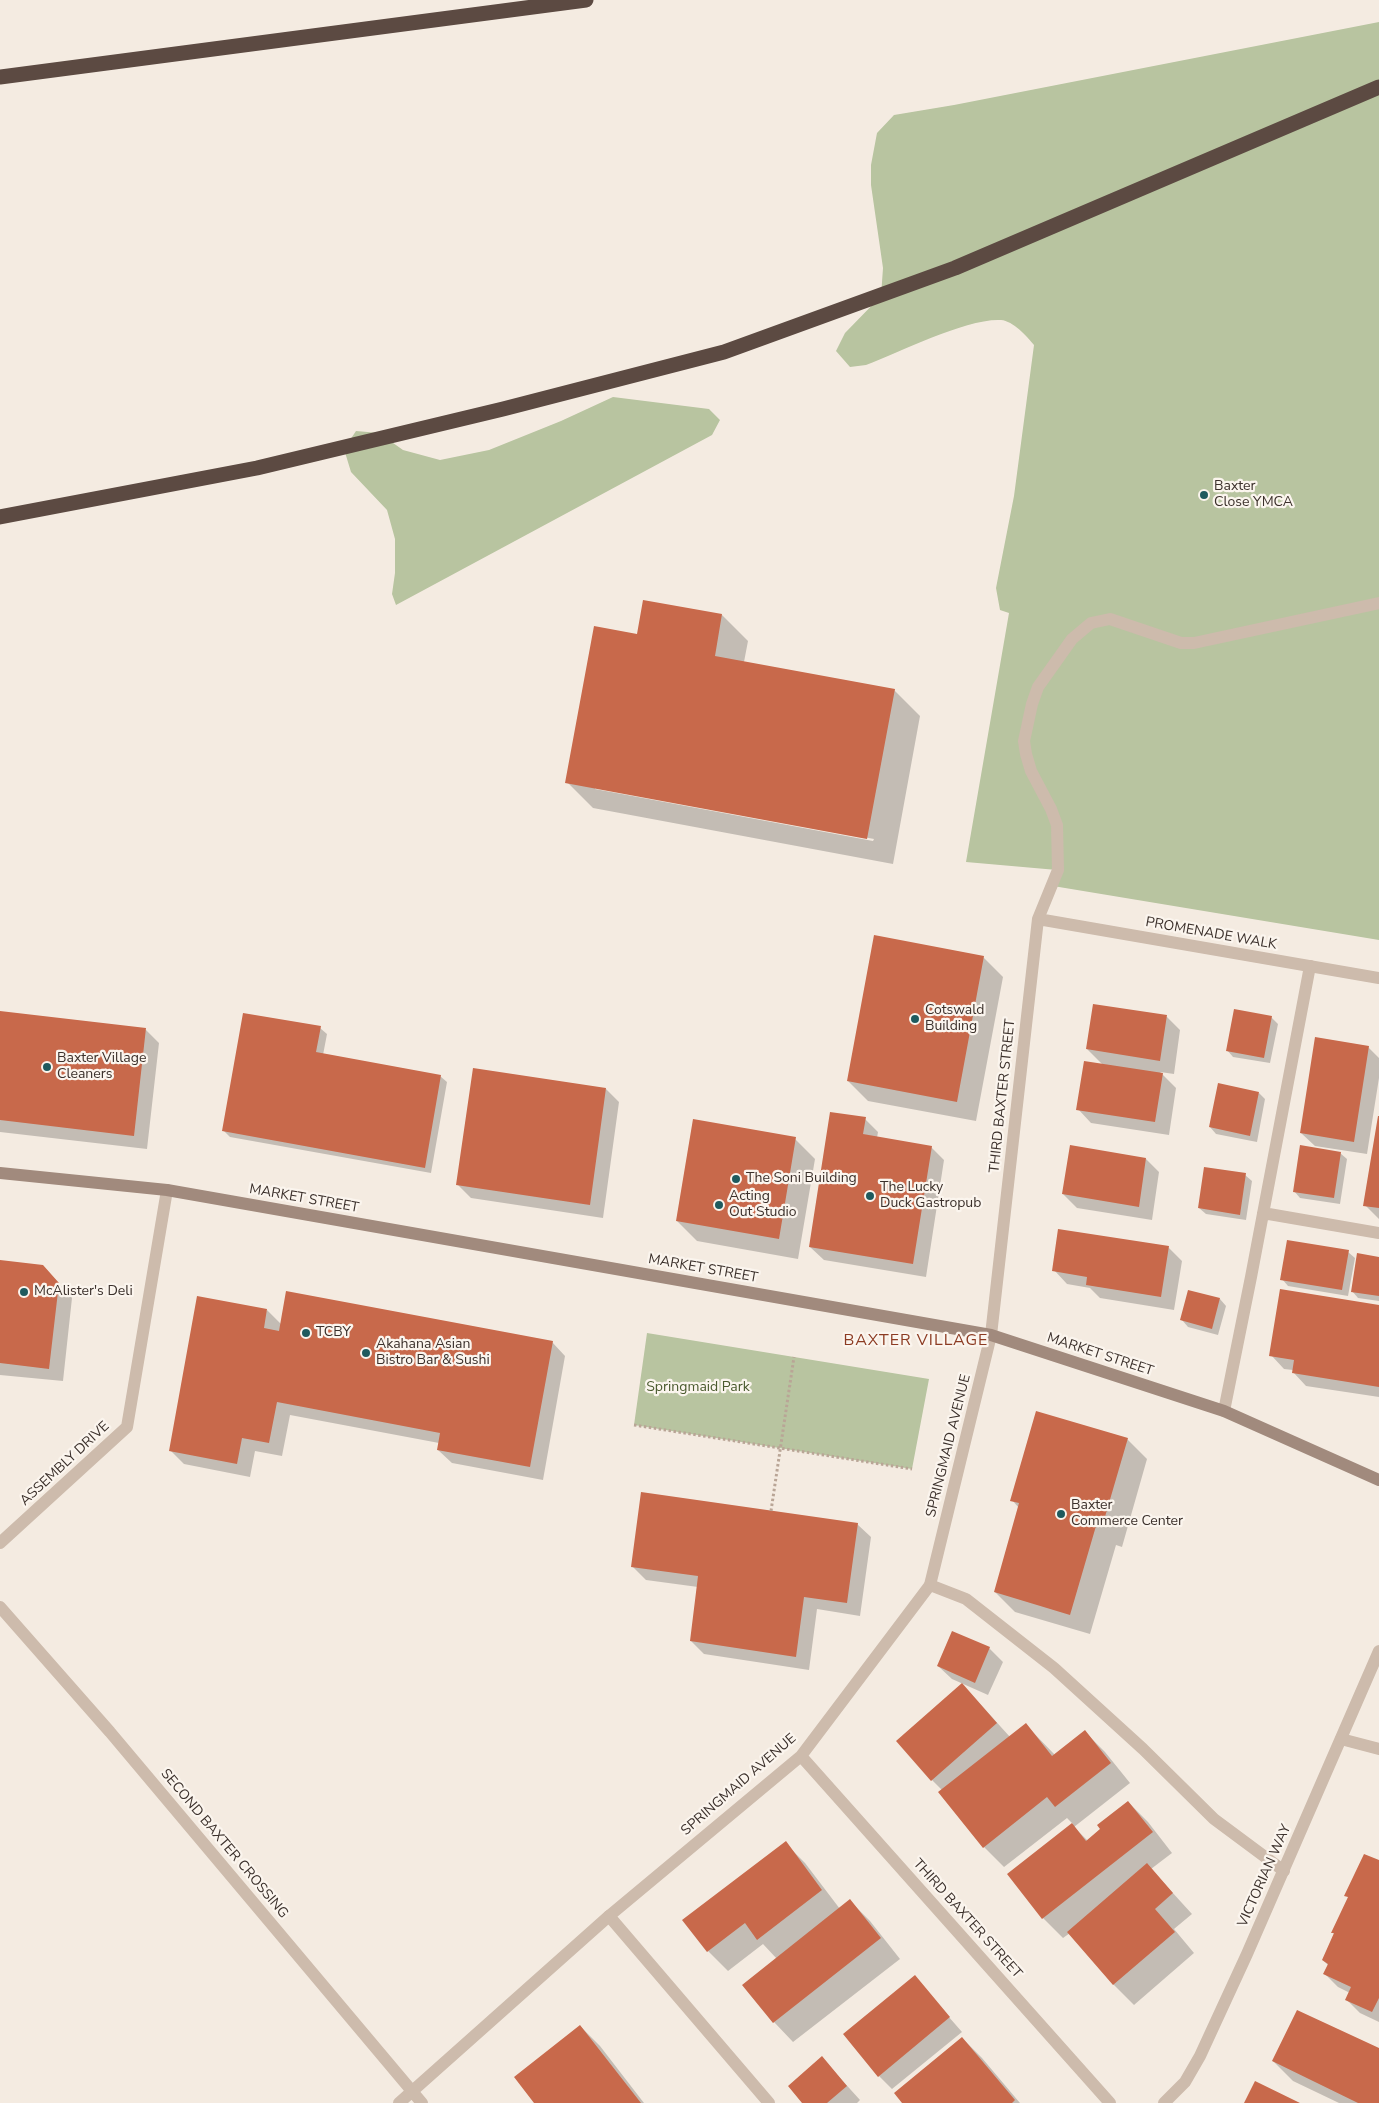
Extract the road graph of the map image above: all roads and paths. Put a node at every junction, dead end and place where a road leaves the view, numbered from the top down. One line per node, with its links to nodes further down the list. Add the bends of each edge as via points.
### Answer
1 (586, 0): 2 (highway)
2 (0, 77)
3 (1379, 87): 4 (highway, via 955,268 724,352 257,468)
4 (0, 517)
5 (1379, 603): 6 (street, THIRD BAXTER STREET, via 1194,643 1181,643 1110,619 1091,623 1081,630 1038,688 1024,741 1031,771 1057,826 1058,870)
6 (1038, 919): 7 (street, PROMENADE WALK); 13 (street, THIRD BAXTER STREET)
7 (1310, 966): 8 (street, PROMENADE WALK); 11 (street)
8 (1379, 978)
9 (0, 1173): 10 (street, MARKET STREET)
10 (167, 1190): 13 (street, MARKET STREET); 21 (street, ASSEMBLY DRIVE, via 127,1427)
11 (1263, 1213): 12 (street); 15 (street)
12 (1379, 1233)
13 (991, 1335): 15 (street, MARKET STREET); 22 (street, SPRINGMAID AVENUE)
14 (794, 1357): 17 (path)
15 (1224, 1411): 19 (street, MARKET STREET)
16 (634, 1425): 17 (path)
17 (781, 1448): 18 (path); 20 (path)
18 (912, 1468)
19 (1379, 1480)
20 (772, 1511)
21 (0, 1543)
22 (930, 1585): 27 (street, SPRINGMAID AVENUE); 28 (street, via 966,1599 1054,1668 1214,1820)
23 (0, 1607): 30 (street, SECOND BAXTER CROSSING, via 110,1732)
24 (1379, 1651): 25 (street, VICTORIAN WAY)
25 (1341, 1739): 26 (street); 28 (street, VICTORIAN WAY)
26 (1379, 1749)
27 (801, 1756): 29 (street, SPRINGMAID AVENUE); 34 (street, THIRD BAXTER STREET)
28 (1284, 1871): 35 (street, VICTORIAN WAY, via 1200,2056 1185,2082)
29 (609, 1916): 30 (street, SPRINGMAID AVENUE); 33 (street)
30 (413, 2091): 31 (street, SPRINGMAID AVENUE); 32 (street, SECOND BAXTER CROSSING)
31 (399, 2103)
32 (422, 2103)
33 (769, 2103)
34 (1110, 2103)
35 (1164, 2103)

